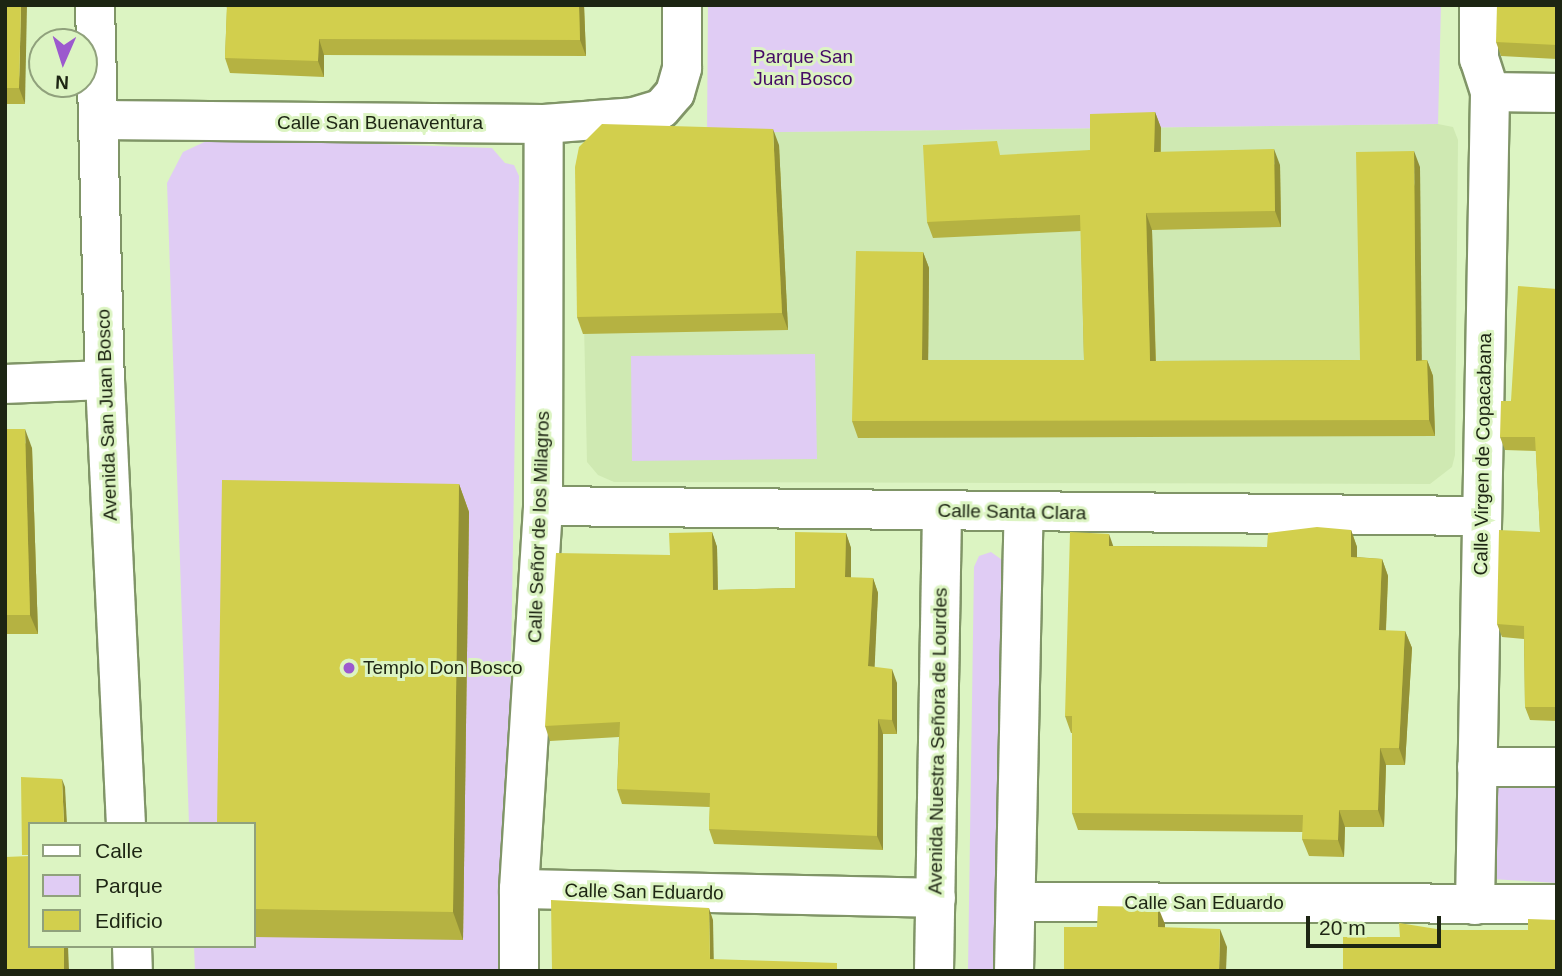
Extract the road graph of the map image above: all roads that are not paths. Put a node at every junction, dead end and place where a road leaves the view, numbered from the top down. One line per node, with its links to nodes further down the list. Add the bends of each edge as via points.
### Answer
1 (95, 5): 6 (street, Avenida San Juan Bosco)
2 (682, 5): 7 (street, Calle San Buenaventura, via 682,68 675,93 661,109 634,117)
3 (1479, 5): 4 (street, Calle Virgen de Copacabana, via 1479,59)
4 (1490, 92): 5 (street); 13 (street, Calle Virgen de Copacabana)
5 (1557, 93)
6 (98, 120): 7 (street, Calle San Buenaventura); 8 (street, Avenida San Juan Bosco)
7 (544, 124): 10 (street, Calle Señor de los Milagros)
8 (105, 380): 9 (street); 16 (street, Avenida San Juan Bosco)
9 (5, 384)
10 (543, 506): 11 (street, Calle Santa Clara); 17 (street, Calle Señor de los Milagros)
11 (942, 511): 12 (street, Calle Santa Clara); 18 (street, Avenida Nuestra Señora de Lourdes)
12 (1024, 512): 13 (street, Calle Santa Clara); 19 (street)
13 (1481, 516): 14 (street, Calle Virgen de Copacabana)
14 (1477, 767): 15 (street); 21 (street, Calle Virgen de Copacabana)
15 (1557, 767)
16 (126, 822)
17 (519, 889): 18 (street, Calle San Eduardo); 24 (street, Calle Señor de los Milagros)
18 (936, 898): 25 (street, Avenida Nuestra Señora de Lourdes)
19 (1019, 902): 21 (street, Calle San Eduardo); 26 (street)
20 (1557, 904): 21 (street, Calle San Eduardo)
21 (1475, 905)
22 (132, 948): 23 (street)
23 (133, 971)
24 (519, 971)
25 (934, 971)
26 (1014, 971)

